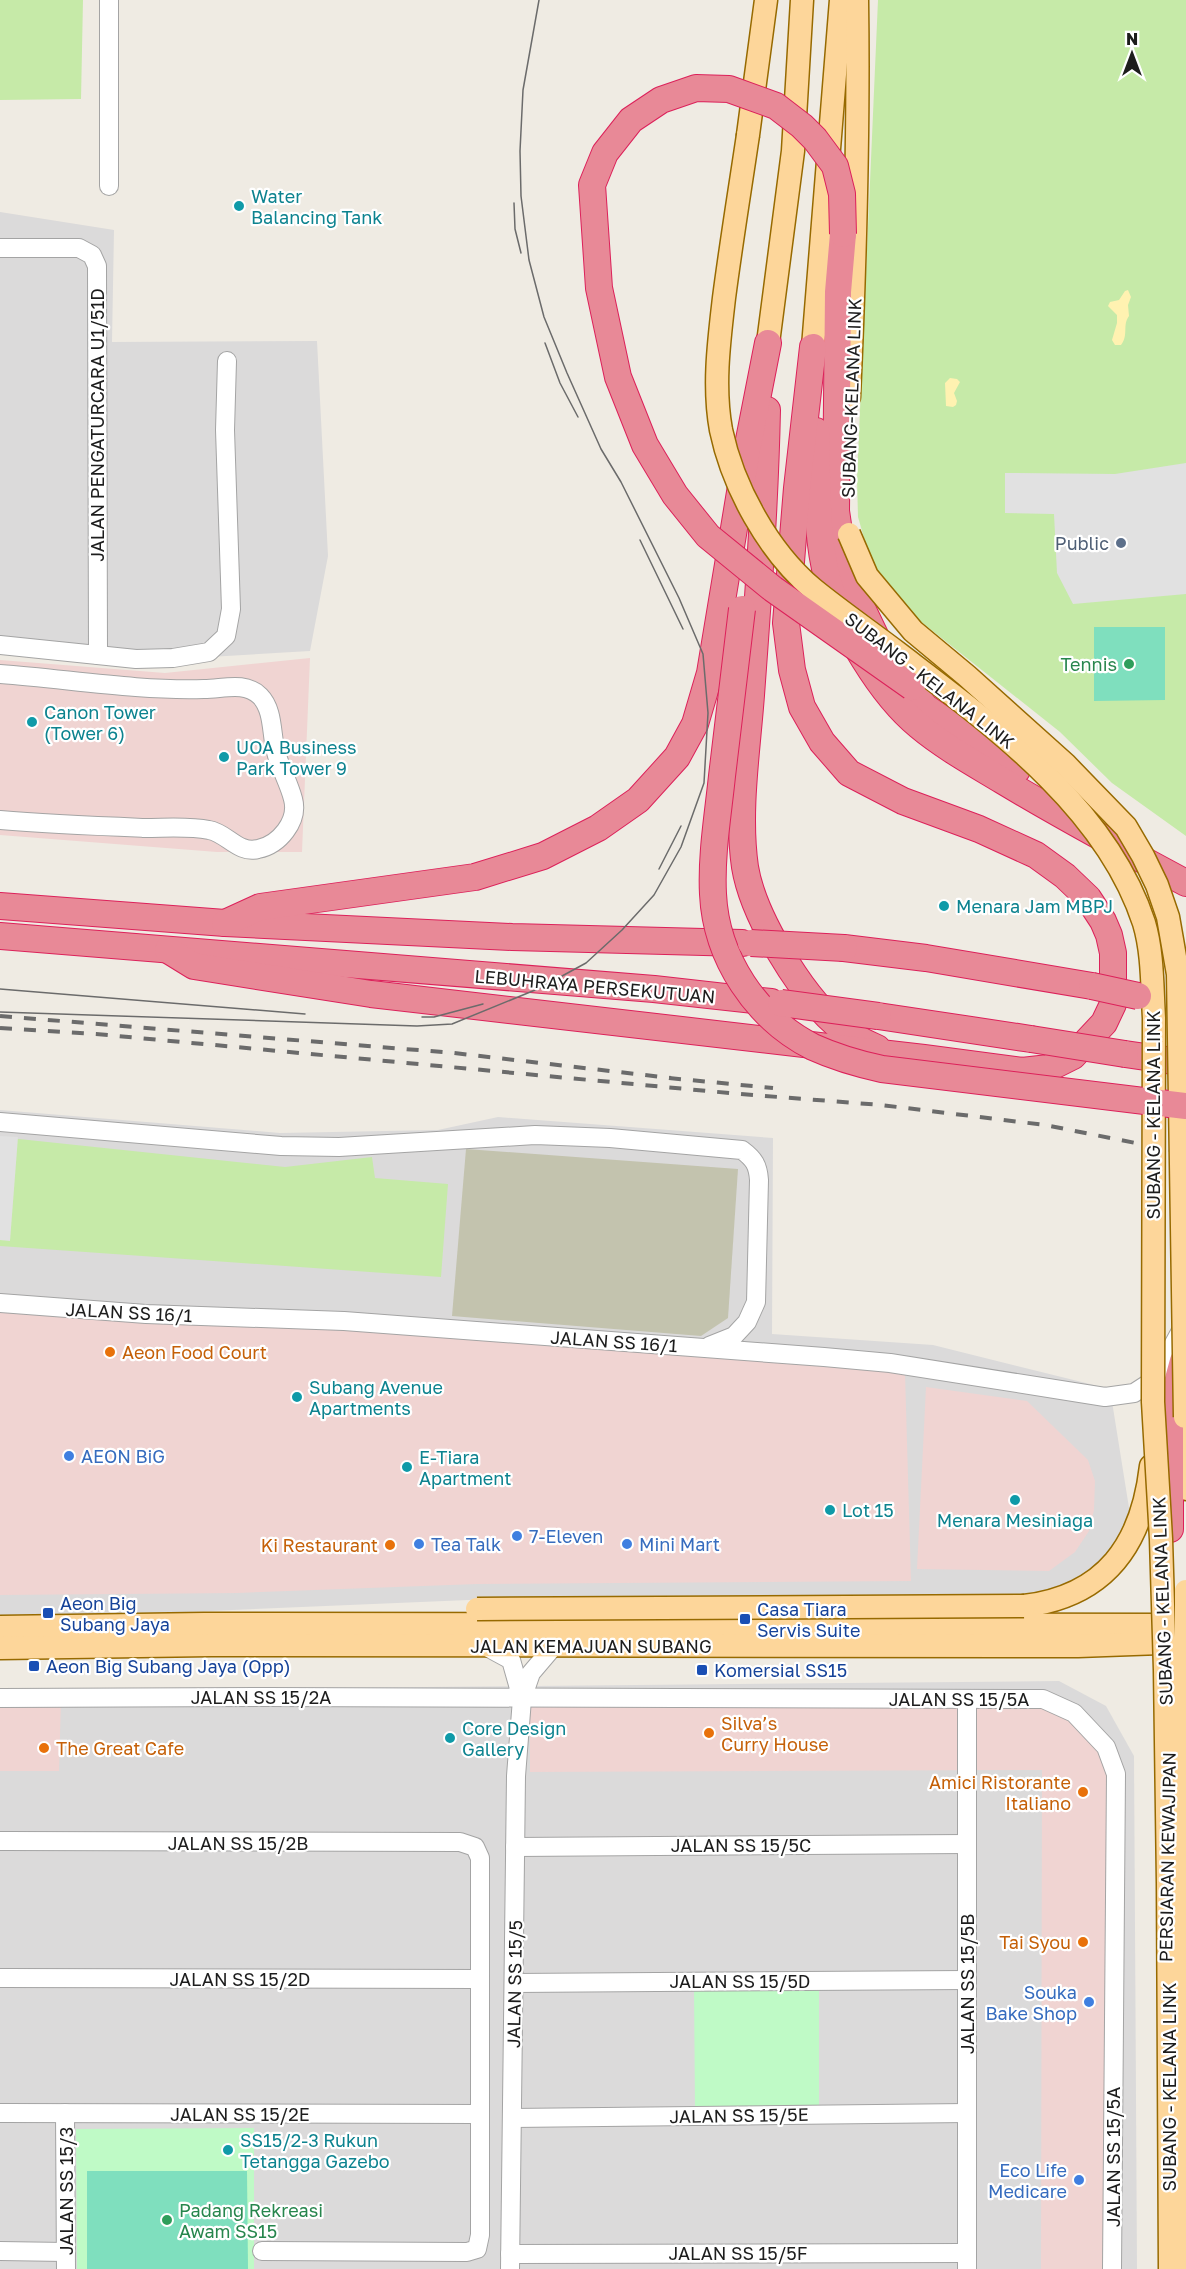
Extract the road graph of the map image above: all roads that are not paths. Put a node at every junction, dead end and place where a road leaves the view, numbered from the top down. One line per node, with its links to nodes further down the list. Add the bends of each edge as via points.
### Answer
1 (109, 0): 6 (street)
2 (766, 0): 14 (main road, SUBANG - KELANA LINK, bridge, via 719,342 717,396 728,459 772,545 810,587 992,725)
3 (802, 0): 8 (main road, via 793,151)
4 (841, 0): 9 (main road)
5 (857, 0): 32 (main road, SUBANG-KELANA LINK, bridge, via 855,268 846,445 849,534 867,576 913,631 1065,764 1125,827 1157,885 1168,917 1178,974)
6 (109, 186)
7 (0, 248): 12 (street, JALAN PENGATURCARA U1/51D, via 80,248 92,255 97,266)
8 (768, 343): 19 (highway, via 710,673 695,724 677,757 638,800 598,828 543,856 475,877 260,907); 23 (highway, via 761,562 742,818 745,866 760,915 797,979 820,1009 861,1041 882,1050); 25 (highway, bridge, via 714,843 713,895 722,945 744,987 767,1015 813,1047 855,1063 882,1070)
9 (813, 347): 15 (highway, via 820,532 828,581 846,629 886,690 918,726); 23 (highway, via 786,623 802,707 822,742 849,773 903,801 1036,855 1065,876 1088,898 1103,921 1113,953 1113,1004 1104,1023 1073,1056 1049,1068 1022,1071)
10 (227, 361): 12 (street, via 225,430 231,609 226,636 209,652 173,658)
11 (0, 645): 12 (street)
12 (98, 655)
13 (0, 674): 16 (street, via 145,687 250,689 268,709 276,752 294,801 294,815 280,838 250,851 211,830)
14 (1035, 766): 15 (highway, bridge, via 994,742 820,623 708,536 675,495 645,445 618,377 599,288 592,185 605,153 631,120 661,100 696,88 729,89 776,106 802,126 835,166 842,194 843,234 837,315 836,511 851,585 883,652 925,707 1021,773); 31 (main road, SUBANG - KELANA LINK, bridge, via 1087,820 1117,861 1145,925 1154,1018)
15 (1061, 816): 17 (highway)
16 (0, 820)
17 (1186, 883)
18 (0, 906): 19 (highway)
19 (225, 923): 22 (highway, bridge, via 844,948 969,964)
20 (0, 936): 21 (highway, LEBUHRAYA PERSEKUTUAN)
21 (168, 950): 23 (highway, via 194,966 371,994); 24 (highway, LEBUHRAYA PERSEKUTUAN, bridge, via 654,989 781,1003)
22 (1186, 1007)
23 (924, 1058)
24 (1186, 1064)
25 (1186, 1106)
26 (0, 1122): 29 (street, via 281,1146 535,1135 742,1150 758,1167 756,1302 747,1322 734,1336)
27 (0, 1303): 29 (street, JALAN SS 16/1, via 146,1314 344,1321)
28 (1186, 1320): 29 (street, JALAN SS 16/1, via 1154,1380 1134,1393 1105,1397 890,1363)
29 (705, 1347)
30 (1186, 1352): 32 (highway, via 1170,1409)
31 (1153, 1402): 35 (main road, bridge, via 1149,1489 1131,1539 1090,1586 1049,1603 477,1609 326,1614); 66 (main road, SUBANG - KELANA LINK, bridge, via 1165,1682)
32 (1178, 1488): 38 (highway)
33 (994, 1590): 36 (main road)
34 (1186, 1591): 67 (main road, bridge)
35 (204, 1624): 36 (main road, JALAN KEMAJUAN SUBANG); 37 (main road, JALAN KEMAJUAN SUBANG)
36 (994, 1625): 38 (main road, JALAN KEMAJUAN SUBANG)
37 (0, 1627)
38 (1170, 1630): 40 (main road, JALAN KEMAJUAN SUBANG, via 1161,1643); 43 (main road, PERSIARAN KEWAJIPAN)
39 (554, 1646): 40 (main road, JALAN KEMAJUAN SUBANG); 41 (main road, JALAN KEMAJUAN SUBANG); 45 (street, JALAN SS 15/5, via 531,1673)
40 (1105, 1646): 43 (main road, via 1147,1656 1159,1667)
41 (487, 1647): 42 (main road, JALAN KEMAJUAN SUBANG); 45 (street, JALAN SS 15/5, via 511,1660)
42 (0, 1648)
43 (1170, 1689): 65 (main road, PERSIARAN KEWAJIPAN)
44 (0, 1698): 45 (street, JALAN SS 15/2A)
45 (522, 1699): 46 (street, JALAN SS 15/5A); 49 (street, JALAN SS 15/5)
46 (967, 1700): 48 (street, JALAN SS 15/5B); 64 (street, JALAN SS 15/5A, via 1043,1699 1074,1713 1106,1747 1116,1774)
47 (0, 1841): 51 (street, JALAN SS 15/2B, via 460,1842 475,1847 480,1858)
48 (967, 1844): 49 (street, JALAN SS 15/5C); 52 (street, JALAN SS 15/5B)
49 (515, 1847): 53 (street, JALAN SS 15/5)
50 (0, 1978): 51 (street, JALAN SS 15/2D)
51 (480, 1979): 57 (street)
52 (967, 1980): 53 (street, JALAN SS 15/5D); 56 (street, JALAN SS 15/5B)
53 (514, 1983): 58 (street, JALAN SS 15/5)
54 (0, 2113): 55 (street, JALAN SS 15/2E)
55 (65, 2113): 57 (street, JALAN SS 15/2E); 61 (street, JALAN SS 15/3)
56 (967, 2113): 58 (street, JALAN SS 15/5E); 62 (street, JALAN SS 15/5B)
57 (480, 2114): 60 (street, via 477,2249)
58 (512, 2118): 63 (street, JALAN SS 15/5)
59 (0, 2251): 61 (street)
60 (262, 2251)
61 (66, 2260)
62 (967, 2261): 63 (street, JALAN SS 15/5F)
63 (510, 2262)
64 (1112, 2269)
65 (1160, 2269)
66 (1170, 2269)
67 (1185, 2269)

